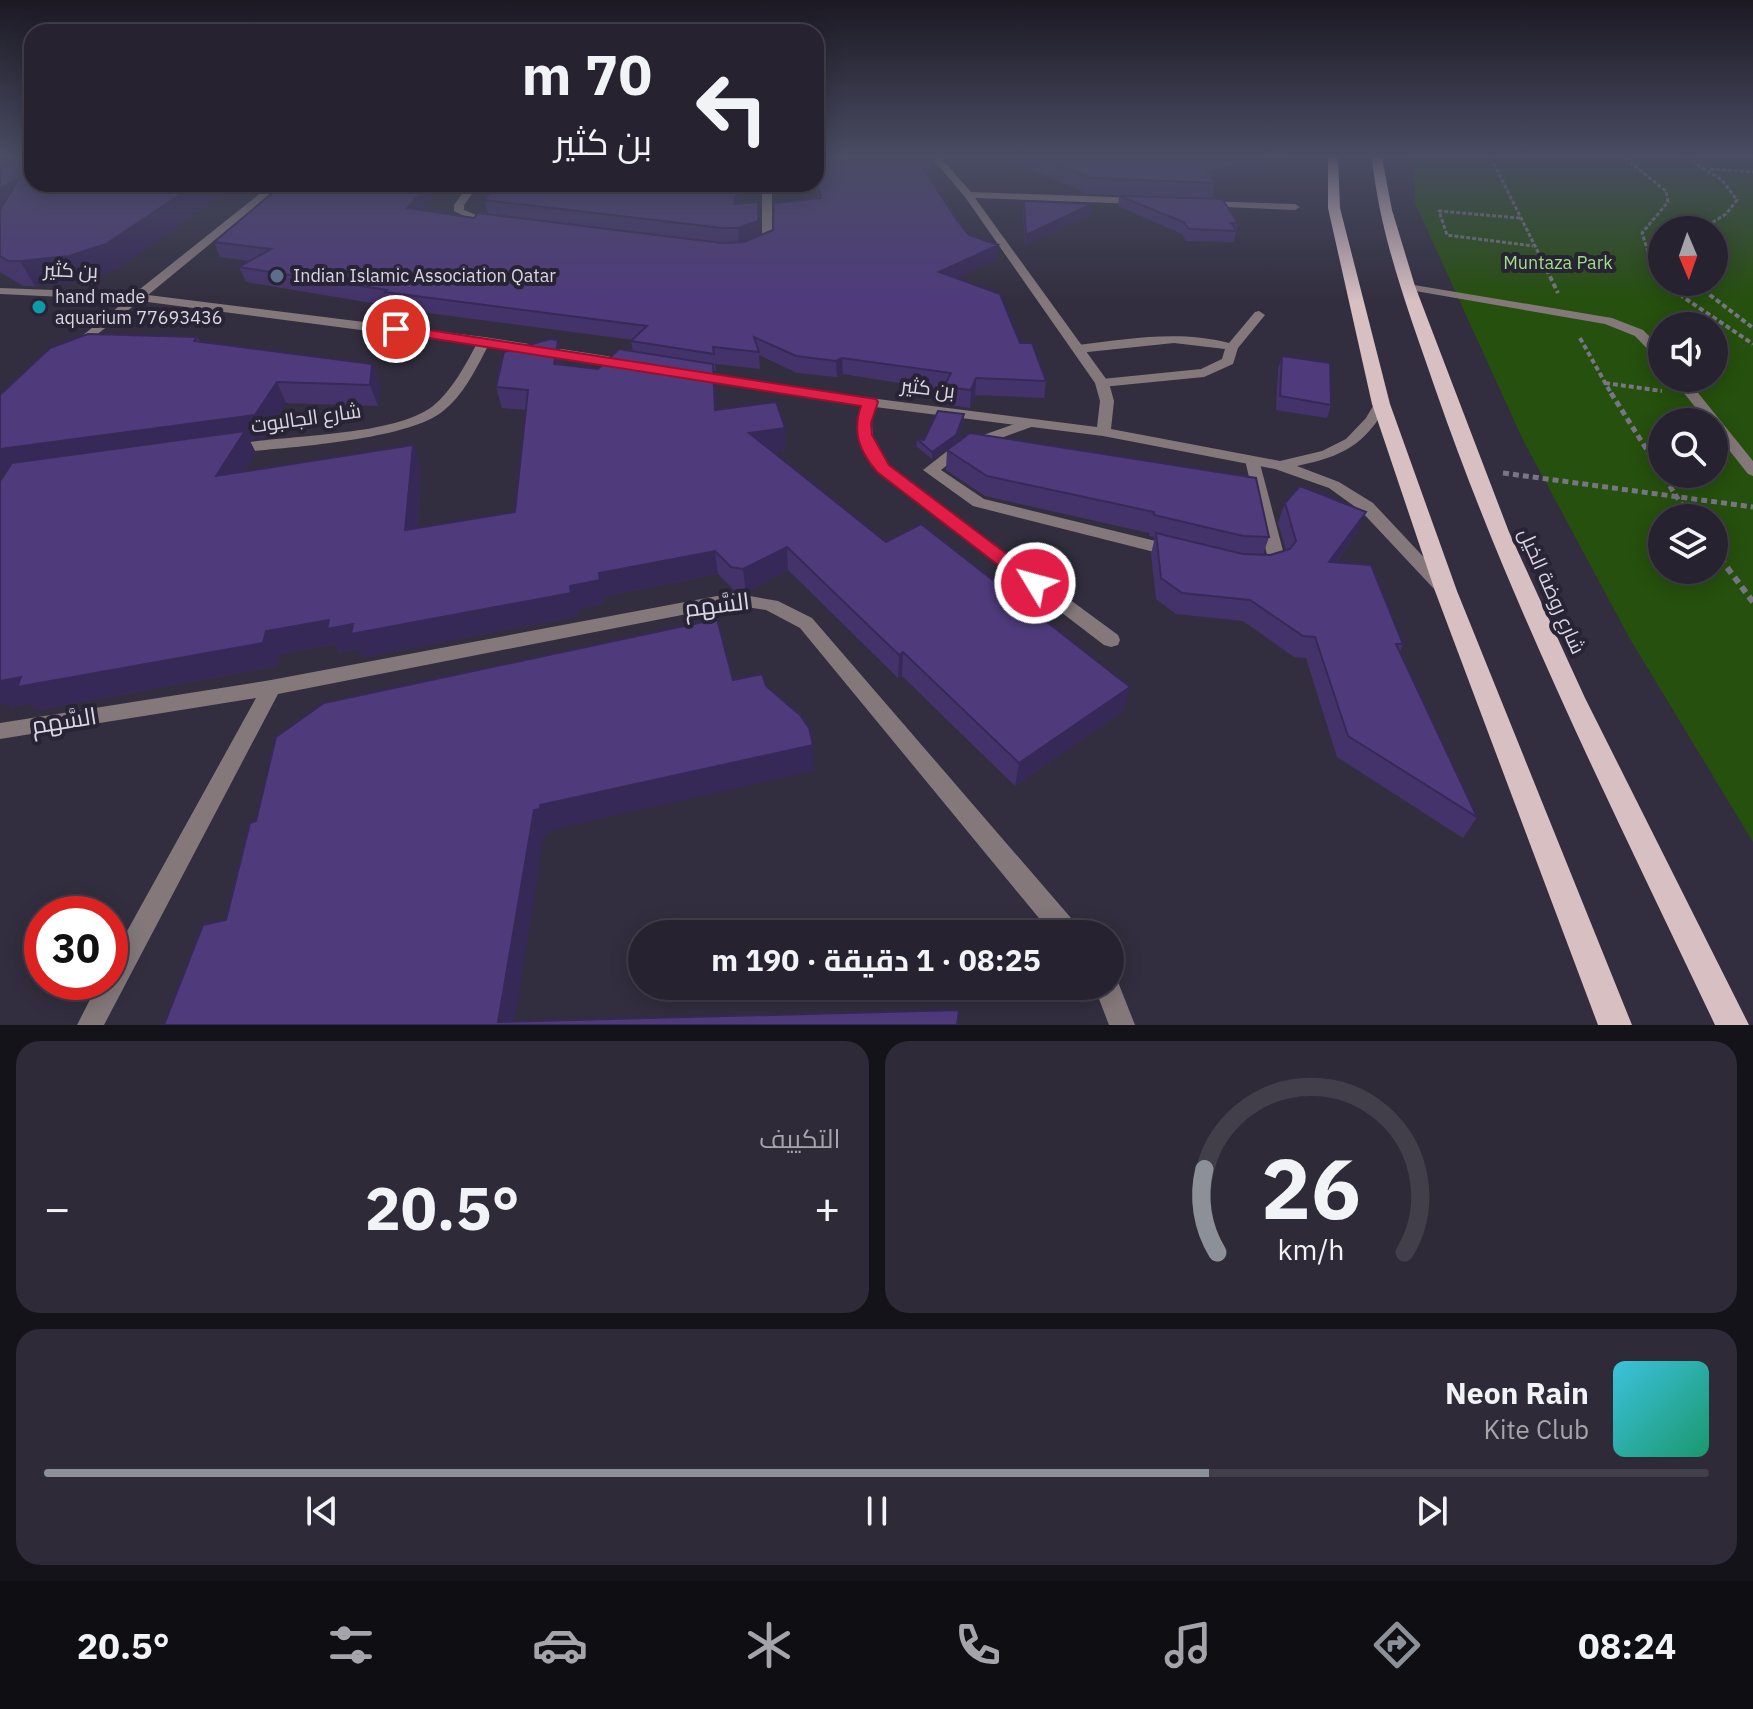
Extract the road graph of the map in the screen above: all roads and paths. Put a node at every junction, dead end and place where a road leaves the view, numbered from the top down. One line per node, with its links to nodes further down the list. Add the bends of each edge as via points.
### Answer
1 (251, 206): 17 (street)
2 (459, 206): 10 (street, via 463,215)
3 (767, 206): 13 (street, via 767,243)
4 (976, 206): 26 (street)
5 (1264, 206): 8 (street)
6 (1334, 206): 35 (main road)
7 (1384, 206): 15 (main road, شارع روضة الخيل)
8 (1295, 207)
9 (1520, 218): 12 (path, via 1439,211 1447,235)
10 (501, 226)
11 (1648, 226): 14 (path, via 1642,233)
12 (1534, 246)
13 (741, 252)
14 (1648, 255)
15 (1408, 287): 23 (street, via 1608,321); 41 (main road, شارع روضة الخيل)
16 (0, 291): 17 (street, بن كثير)
17 (139, 296): 22 (street, بن كثير); 27 (street)
18 (1682, 296): 24 (path)
19 (1711, 296): 21 (path)
20 (1259, 315): 25 (street)
21 (1753, 328)
22 (484, 341): 28 (street, بن كثير); 38 (street, شارع الجالبوت, via 444,402 416,421)
23 (1648, 342)
24 (1753, 344)
25 (1232, 347): 26 (street, via 1175,337); 30 (street, via 1228,361 1204,373)
26 (1078, 349): 30 (street)
27 (69, 352)
28 (638, 365)
29 (685, 373): 34 (street, بن كثير)
30 (1102, 383): 37 (street, via 1107,401)
31 (1604, 383): 33 (path)
32 (1691, 392): 33 (street)
33 (1693, 395): 42 (street)
34 (870, 402): 36 (street, بن كثير); 49 (street, via 864,435 883,469)
35 (1381, 404): 40 (street, بن كثير, via 1360,438 1325,456); 47 (main road)
36 (1029, 423): 37 (street, بن كثير); 44 (street, via 960,448 931,470 979,503)
37 (1103, 432): 39 (street, بن كثير)
38 (219, 451)
39 (1252, 460): 40 (street, بن كثير); 45 (street, via 1277,562)
40 (1279, 465): 47 (street, بن كثير, via 1334,485 1367,507)
41 (1474, 469): 43 (path); 57 (main road, شارع روضة الخيل, via 1525,596)
42 (1753, 471)
43 (1753, 507)
44 (1191, 556)
45 (1245, 567)
46 (1728, 569): 48 (path)
47 (1446, 591): 56 (main road)
48 (1753, 602)
49 (1111, 640)
50 (271, 688): 51 (street, السَّهم); 52 (street, السَّهم, via 722,601 762,600 806,623); 54 (street)
51 (0, 731)
52 (1056, 920)
53 (1112, 1000): 55 (street)
54 (90, 1025)
55 (1122, 1025)
56 (1615, 1025)
57 (1732, 1025)

